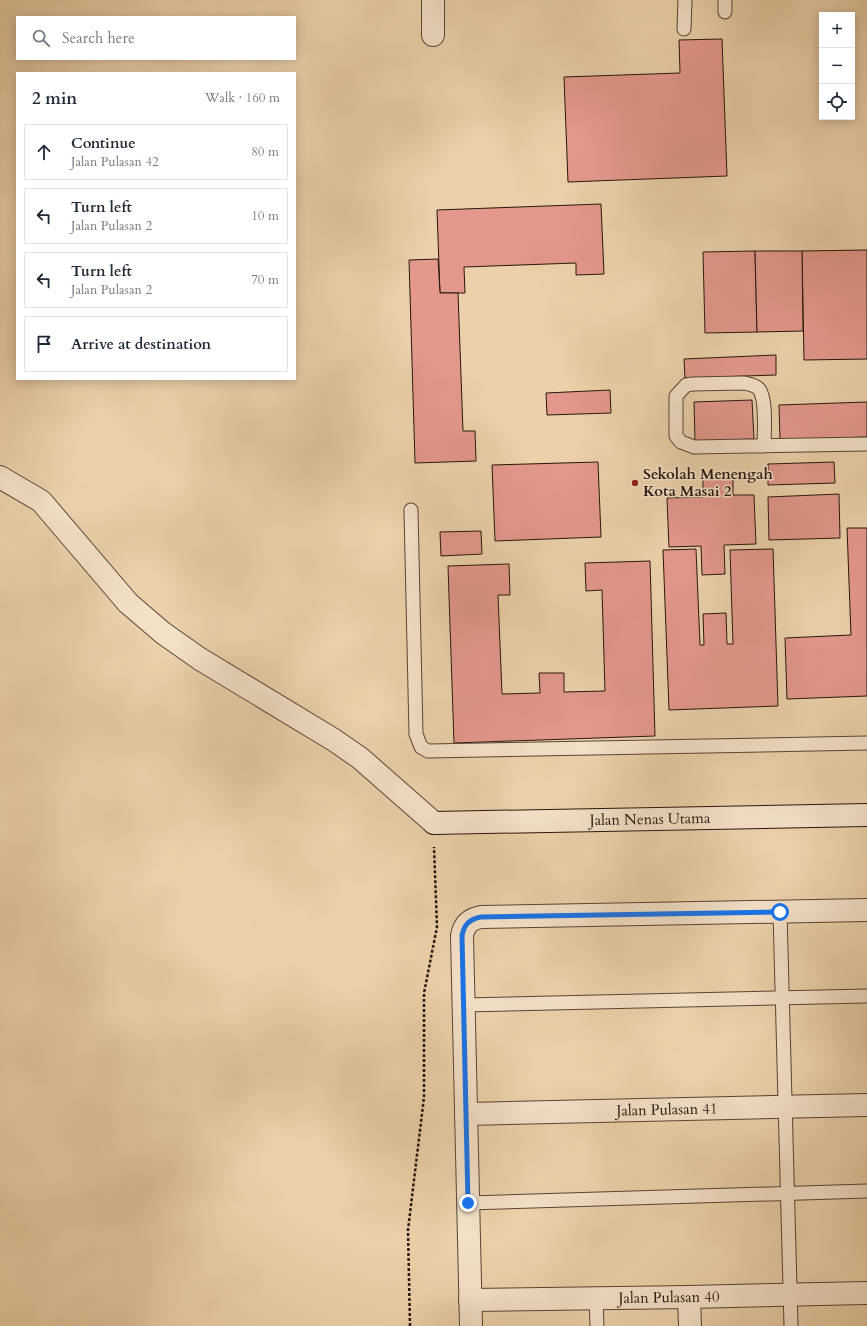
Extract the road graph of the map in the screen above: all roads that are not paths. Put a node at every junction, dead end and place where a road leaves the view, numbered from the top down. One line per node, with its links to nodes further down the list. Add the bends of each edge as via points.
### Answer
1 (433, 0): 4 (street)
2 (685, 0): 3 (lane)
3 (684, 29)
4 (433, 36)
5 (867, 444): 6 (lane)
6 (764, 446): 6 (lane, via 687,446 676,436 676,396 686,385 693,384 744,383 758,388 764,401)
7 (0, 476): 10 (street, Jalan Nenas Utama, via 41,501 128,603 163,633 200,659 360,758 434,822)
8 (411, 510): 9 (lane, via 416,734 421,747 428,751)
9 (867, 744)
10 (867, 815)
11 (867, 910): 12 (street)
12 (780, 912): 14 (lane); 15 (street, via 474,918 464,929)
13 (867, 996): 14 (lane)
14 (782, 999): 15 (lane); 17 (lane)
15 (464, 1005): 18 (street)
16 (867, 1104): 17 (street, Jalan Pulasan 41)
17 (785, 1107): 18 (street, Jalan Pulasan 41); 20 (lane)
18 (466, 1114): 21 (street)
19 (867, 1191): 20 (lane)
20 (787, 1194): 21 (lane); 23 (lane)
21 (468, 1203): 26 (street)
22 (867, 1293): 23 (street, Jalan Pulasan 40)
23 (790, 1294): 25 (street, Jalan Pulasan 40); 30 (lane)
24 (596, 1297): 25 (street, Jalan Pulasan 40); 26 (street, Jalan Pulasan 40); 28 (lane)
25 (689, 1297): 29 (street)
26 (470, 1300): 27 (street)
27 (471, 1326)
28 (597, 1326)
29 (690, 1326)
30 (791, 1326)

